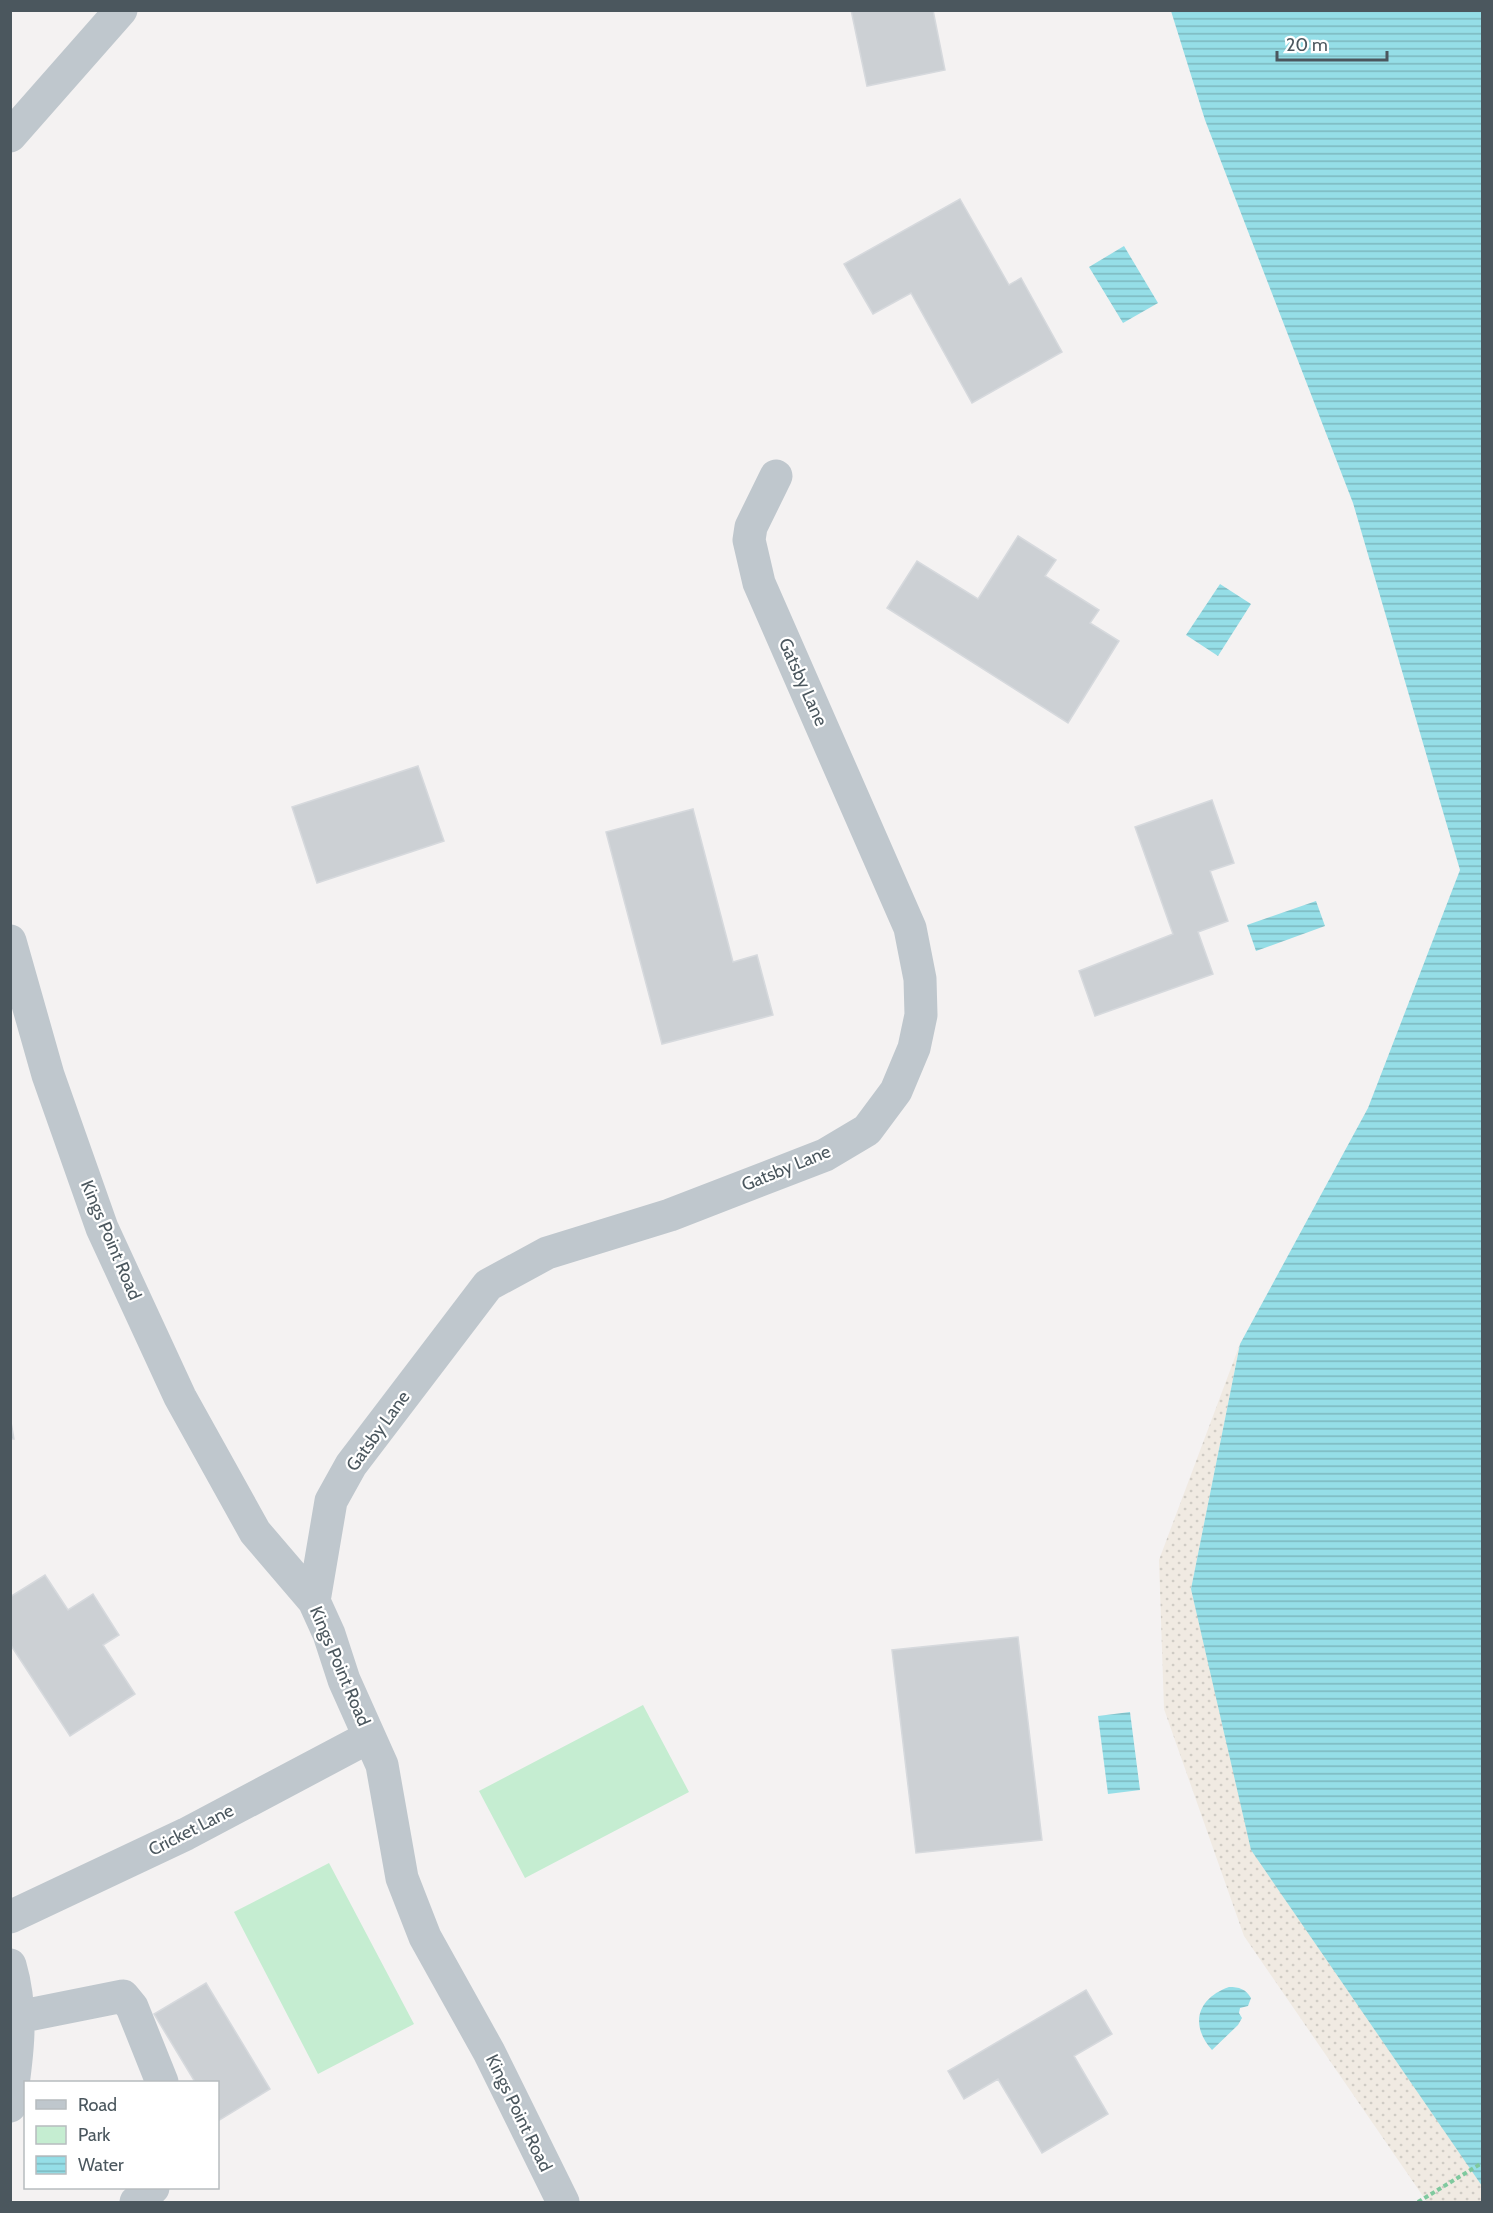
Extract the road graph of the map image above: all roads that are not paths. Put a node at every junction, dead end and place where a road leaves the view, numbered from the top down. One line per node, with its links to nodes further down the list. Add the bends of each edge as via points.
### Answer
1 (121, 10): 2 (street)
2 (10, 136)
3 (776, 476): 5 (street, Gatsby Lane, via 751,527 749,540 759,583 910,928 920,979 921,1015 914,1048 896,1091 867,1130 825,1155 670,1215 547,1253 488,1285 351,1465 331,1501)
4 (10, 941): 5 (street, Kings Point Road, via 48,1075 102,1228 180,1397 255,1532)
5 (314, 1601): 6 (street, Kings Point Road)
6 (369, 1737): 7 (street, Cricket Lane, via 186,1834); 14 (street, Kings Point Road, via 382,1765 402,1878 425,1937 489,2052)
7 (10, 1917)
8 (10, 1965): 9 (street)
9 (18, 2017): 10 (street, via 123,1996 132,2007); 11 (street, via 20,2042)
10 (162, 2081)
11 (10, 2106)
12 (151, 2189): 13 (street)
13 (136, 2202)
14 (563, 2202)

